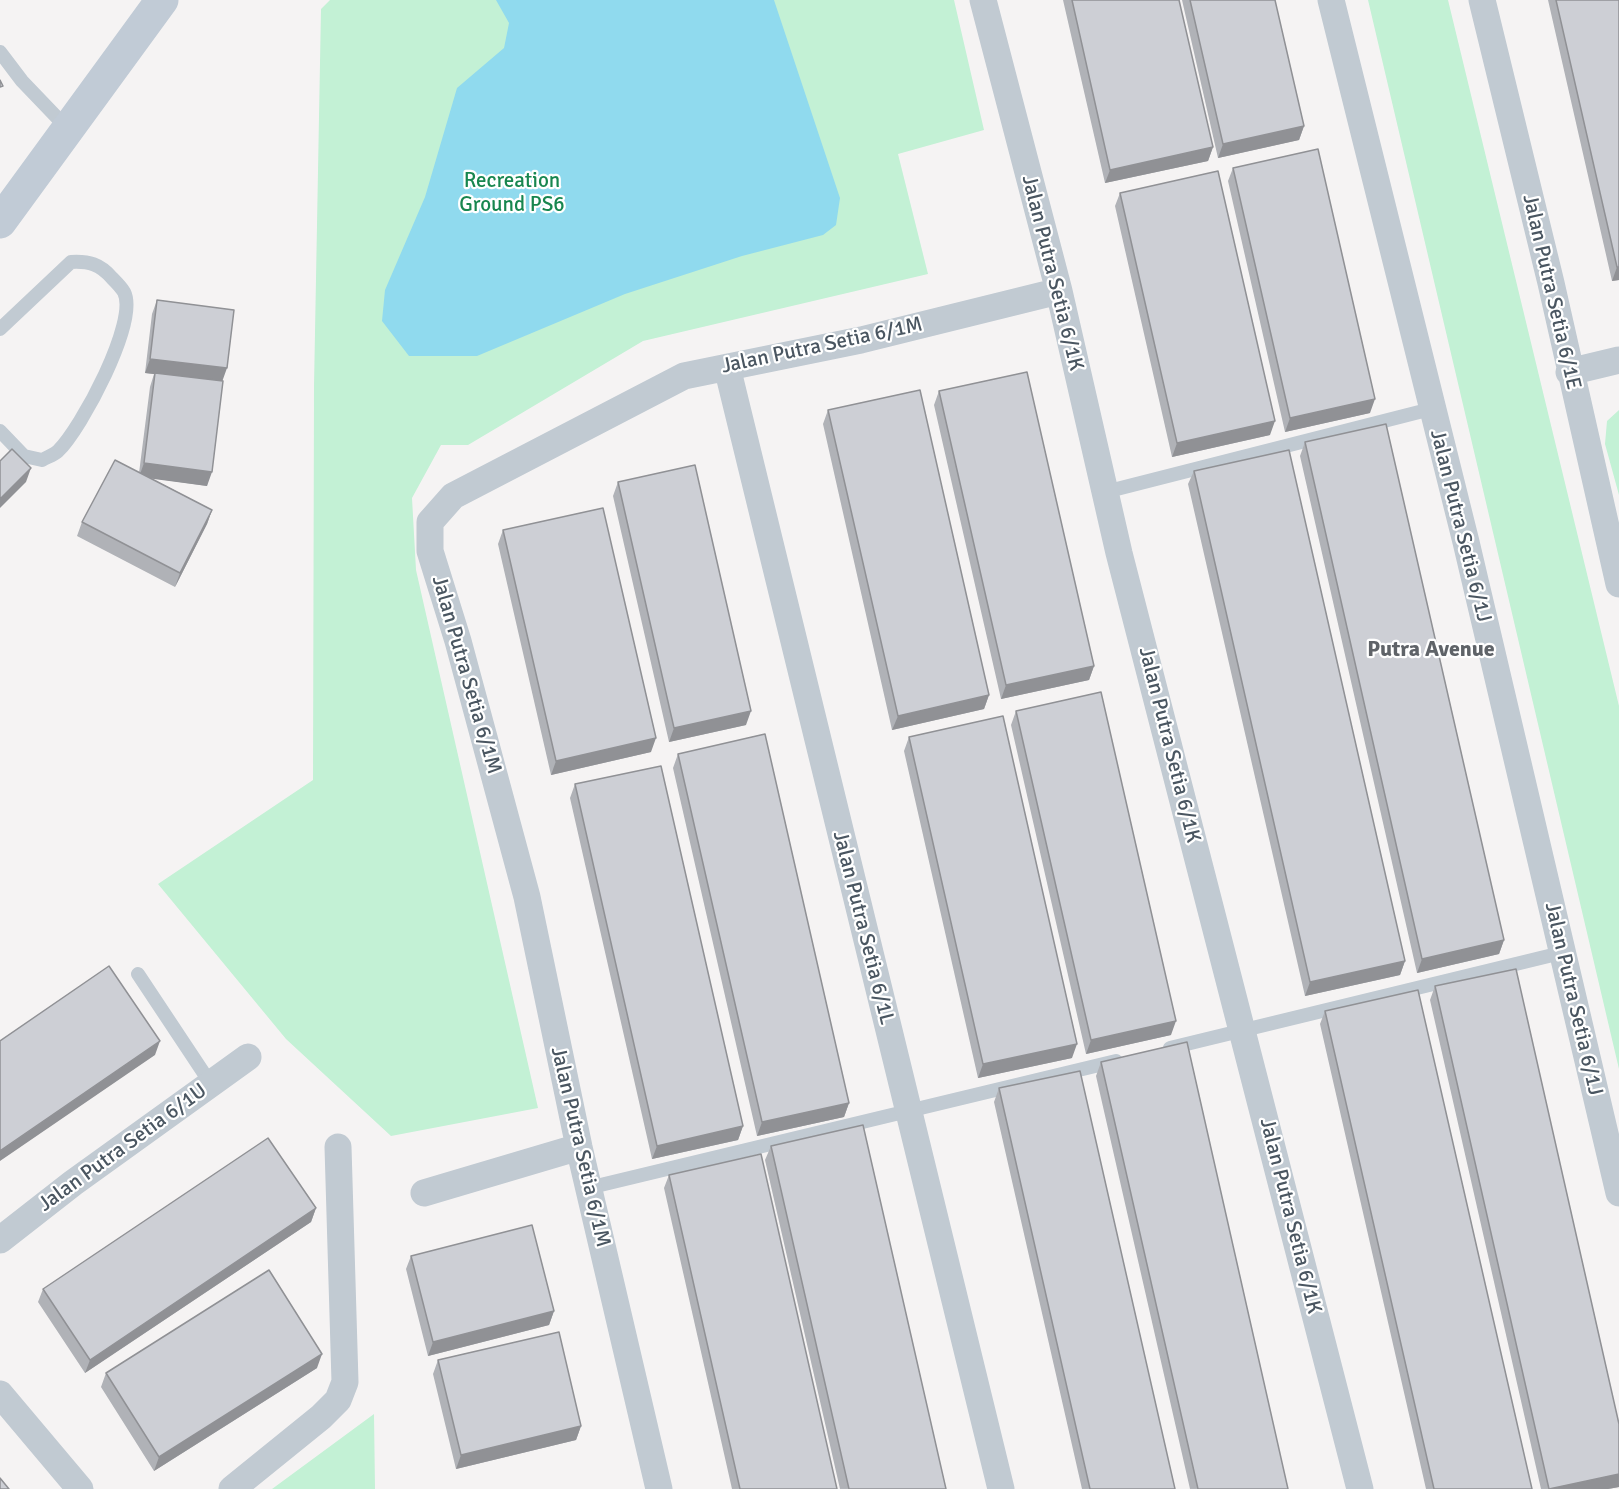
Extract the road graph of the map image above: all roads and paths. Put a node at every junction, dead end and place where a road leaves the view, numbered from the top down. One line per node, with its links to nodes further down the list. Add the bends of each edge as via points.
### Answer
1 (162, 0): 6 (street)
2 (983, 0): 8 (street, Jalan Putra Setia 6/1K)
3 (1331, 0): 13 (street, Jalan Putra Setia 6/1J)
4 (1482, 0): 12 (street, Jalan Putra Setia 6/1E)
5 (0, 52): 6 (lane)
6 (68, 129): 7 (street)
7 (0, 222)
8 (1059, 291): 11 (street, Jalan Putra Setia 6/1M, via 861,340); 15 (street, Jalan Putra Setia 6/1K)
9 (0, 329): 14 (lane, via 71,262 89,261 105,269 125,293 126,319 109,366 89,408 58,451 42,460 24,456)
10 (1619, 360): 12 (street)
11 (727, 367): 24 (street, Jalan Putra Setia 6/1L); 26 (street, Jalan Putra Setia 6/1M, via 684,376 453,496 430,522 430,551 527,897)
12 (1569, 372): 16 (street, Jalan Putra Setia 6/1E)
13 (1431, 409): 15 (lane); 17 (street, Jalan Putra Setia 6/1J, via 1466,542)
14 (0, 431)
15 (1105, 492): 19 (street, Jalan Putra Setia 6/1K)
16 (1619, 584)
17 (1561, 953): 19 (lane); 29 (street, Jalan Putra Setia 6/1J)
18 (138, 974): 23 (lane)
19 (1244, 1030): 20 (lane); 36 (street, Jalan Putra Setia 6/1K)
20 (1151, 1052)
21 (248, 1058): 23 (street, Jalan Putra Setia 6/1U)
22 (1128, 1058): 24 (lane)
23 (211, 1084): 30 (street, Jalan Putra Setia 6/1U)
24 (907, 1111): 27 (lane); 35 (street, Jalan Putra Setia 6/1L)
25 (338, 1147): 34 (street, via 345,1382 338,1400)
26 (579, 1147): 27 (street, Jalan Putra Setia 6/1M); 28 (street)
27 (588, 1188): 32 (street, Jalan Putra Setia 6/1M)
28 (424, 1193)
29 (1619, 1193)
30 (0, 1240)
31 (0, 1394): 33 (street)
32 (650, 1488)
33 (80, 1489)
34 (232, 1489)
35 (1001, 1489)
36 (1360, 1489)

